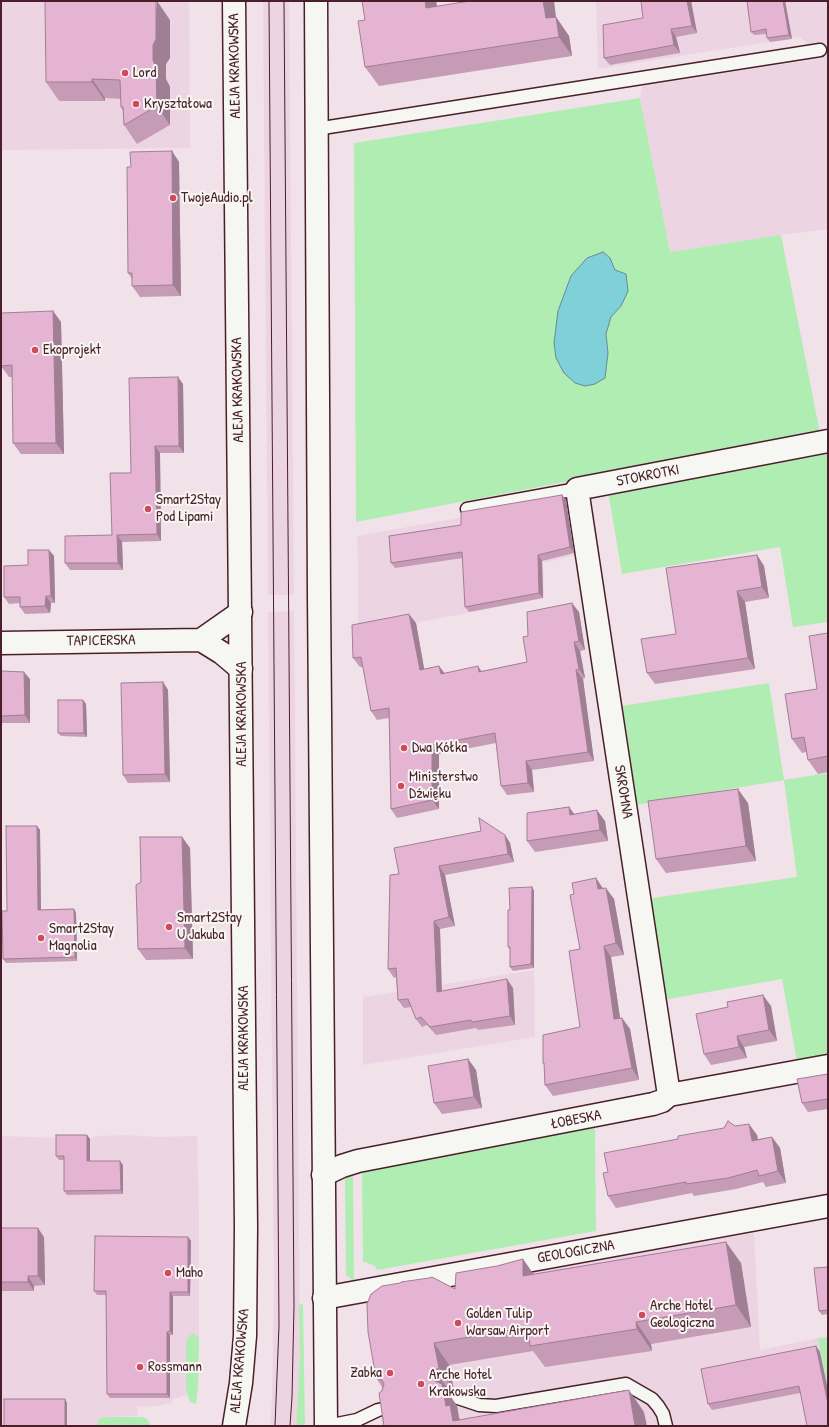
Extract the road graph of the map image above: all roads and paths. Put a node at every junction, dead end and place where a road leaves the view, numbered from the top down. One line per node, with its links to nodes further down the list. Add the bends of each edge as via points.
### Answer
1 (234, 1): 8 (main road, ALEJA KRAKOWSKA)
2 (316, 1): 4 (main road)
3 (820, 50): 4 (lane)
4 (316, 129): 14 (main road)
5 (828, 441): 6 (main road, STOKROTKI)
6 (577, 489): 7 (lane, STOKROTKI); 13 (main road, SKROMNA)
7 (467, 509)
8 (241, 612): 9 (main road); 11 (main road, ALEJA KRAKOWSKA)
9 (201, 640): 10 (main road, TAPICERSKA); 11 (main road)
10 (1, 643)
11 (241, 669): 19 (main road, ALEJA KRAKOWSKA, via 245,1305 241,1383)
12 (828, 1066): 13 (main road, ŁOBESKA)
13 (669, 1095): 14 (main road, ŁOBESKA, via 653,1104 358,1161)
14 (323, 1175): 16 (main road)
15 (828, 1206): 16 (main road, GEOLOGICZNA)
16 (324, 1298): 20 (main road)
17 (455, 1397): 21 (lane, via 479,1405 496,1406 626,1384 652,1399 660,1410)
18 (392, 1407): 20 (lane, via 378,1410 359,1420)
19 (234, 1426)
20 (326, 1426)
21 (666, 1426)

